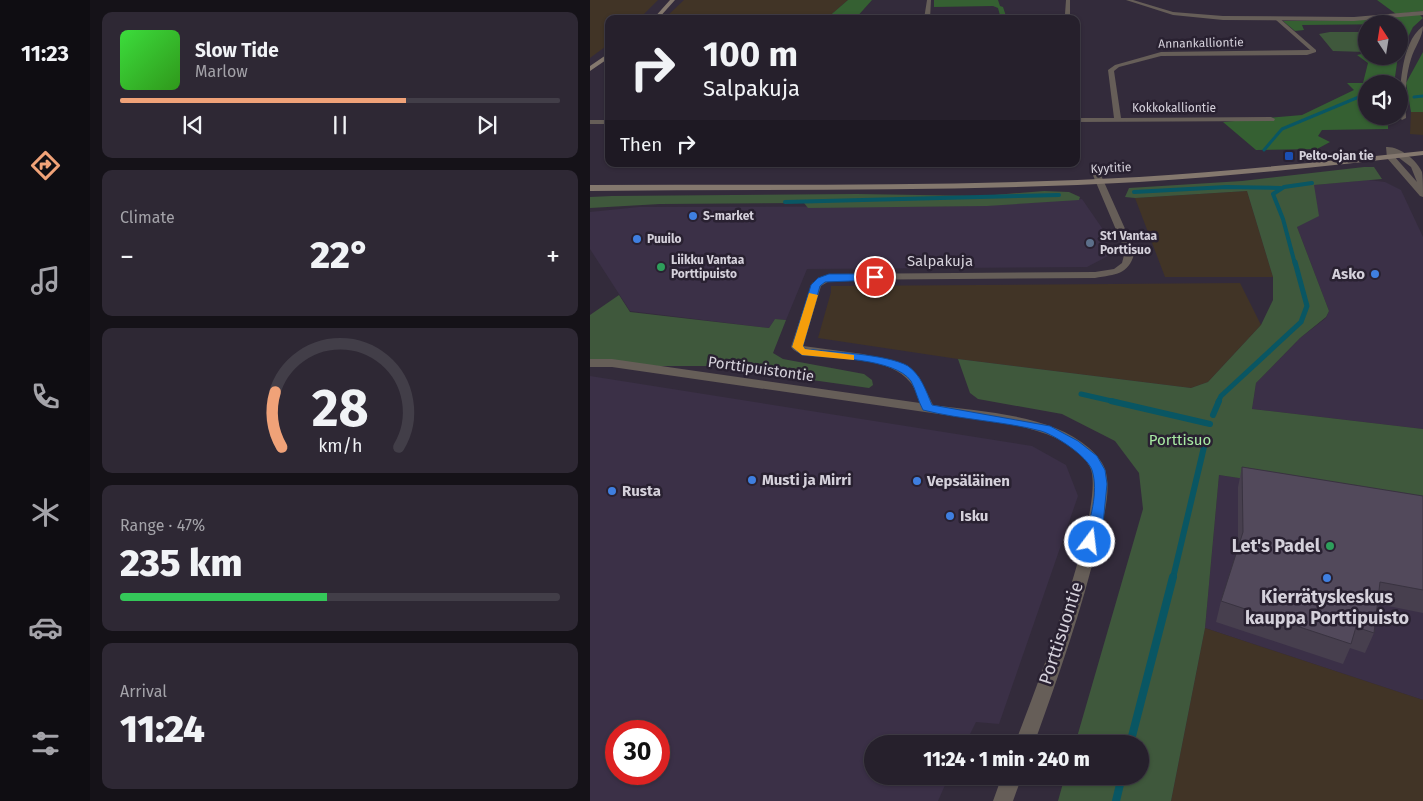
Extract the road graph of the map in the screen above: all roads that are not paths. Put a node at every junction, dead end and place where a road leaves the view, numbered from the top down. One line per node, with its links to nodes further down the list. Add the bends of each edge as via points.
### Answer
1 (674, 0): 6 (main road)
2 (928, 0): 7 (street)
3 (1068, 0): 8 (street)
4 (1128, 0): 9 (street, via 1182,15)
5 (1423, 13): 9 (street, via 1375,18)
6 (659, 15)
7 (927, 15)
8 (1067, 15)
9 (1278, 19): 16 (street, Annankalliontie, via 1314,51 1158,54 1112,68)
10 (1423, 28): 13 (street, via 1405,63)
11 (605, 58): 12 (main road)
12 (590, 69)
13 (1403, 75)
14 (1271, 119): 16 (street, Kokkokalliontie)
15 (1080, 120): 16 (street, Kokkokalliontie)
16 (1118, 120)
17 (590, 122): 18 (street)
18 (605, 122)
19 (1423, 146): 20 (main road, Kyytitie)
20 (1389, 153): 22 (main road, Kyytitie); 23 (main road, Kyytitie, via 1225,174); 26 (street)
21 (1423, 153): 22 (main road, Kyytitie)
22 (1404, 155): 26 (street, via 1422,178)
23 (1098, 177): 24 (main road, Kyytitie); 25 (main road, Kyytitie, via 986,185); 28 (street, Salpakuja, via 1130,251 1127,264 1117,270 1101,275 829,277 816,285 797,347 802,351 885,362 904,369 916,380)
24 (590, 181)
25 (590, 188)
26 (1422, 193)
27 (590, 363): 28 (street, Porttipuistontie)
28 (928, 408): 29 (street, Porttisuontie, via 1046,428 1093,459 1098,470 1101,484 1096,524)
29 (1027, 735)
30 (1009, 785): 31 (street)
31 (1003, 801)

